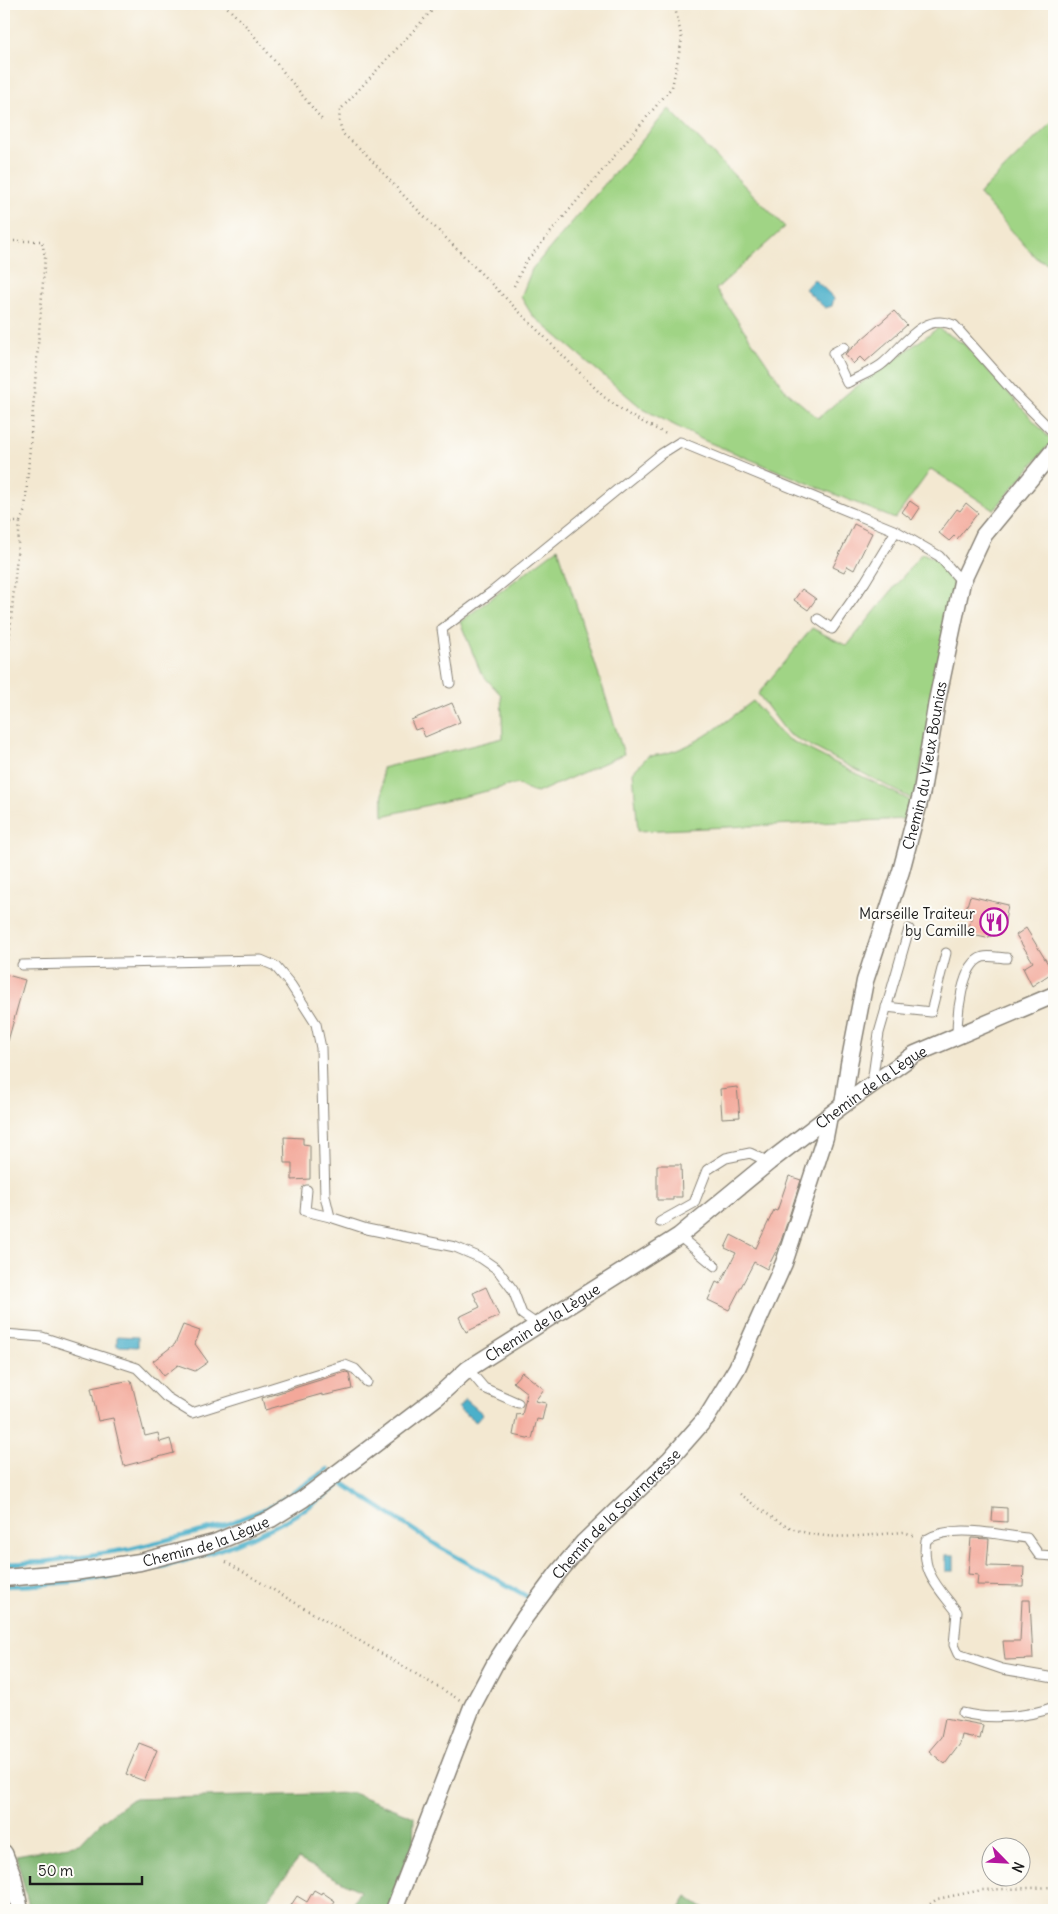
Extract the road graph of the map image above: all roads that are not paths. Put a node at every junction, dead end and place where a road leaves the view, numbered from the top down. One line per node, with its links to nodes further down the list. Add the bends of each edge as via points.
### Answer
1 (844, 348): 2 (lane, via 833,353 847,383 882,364 903,342 930,323 942,320 954,325)
2 (1054, 433)
3 (1053, 454): 5 (street, Chemin du Vieux Bounias, via 984,535)
4 (896, 531): 5 (lane, via 939,556); 6 (lane, via 832,629); 7 (lane, via 680,442 442,629)
5 (962, 582): 16 (street, Chemin du Vieux Bounias, via 922,791 901,871 865,981)
6 (818, 619)
7 (450, 683)
8 (909, 928): 13 (lane)
9 (946, 952): 13 (lane, via 931,1012)
10 (1007, 958): 14 (lane, via 983,957 972,964 958,1010)
11 (22, 965): 20 (lane, via 261,960 275,966 316,1024 321,1048 325,1196)
12 (1054, 995): 14 (street, Chemin de la Lègue)
13 (886, 1007): 15 (lane)
14 (957, 1036): 15 (street, Chemin de la Lègue, via 914,1054)
15 (872, 1084): 16 (street, Chemin de la Lègue)
16 (843, 1105): 17 (street, Chemin de la Lègue)
17 (829, 1116): 18 (street, Chemin de la Lègue); 36 (street, Chemin de la Sournaresse, via 784,1263 737,1368 701,1424 584,1542 557,1574 502,1652 472,1707)
18 (769, 1162): 21 (lane, via 750,1153 726,1158 707,1170 694,1203); 22 (street, Chemin de la Lègue)
19 (307, 1190): 20 (lane, via 305,1211)
20 (330, 1217): 24 (lane, via 367,1229 455,1247 481,1258 497,1269 513,1290 522,1314)
21 (660, 1222)
22 (679, 1236): 23 (lane); 24 (street, Chemin de la Lègue)
23 (715, 1266)
24 (539, 1326): 26 (street, Chemin de la Lègue)
25 (4, 1334): 27 (lane, via 42,1337 137,1368 166,1397 192,1413 345,1365 355,1369)
26 (468, 1369): 28 (lane, via 484,1388); 30 (street, Chemin de la Lègue, via 303,1499 271,1519 214,1543 140,1562)
27 (367, 1382)
28 (518, 1403)
29 (1054, 1556): 31 (lane, via 1039,1555 1027,1538 969,1532 936,1533 926,1540 924,1558 932,1579 956,1612 954,1645 958,1654 1002,1669)
30 (4, 1578)
31 (1054, 1678)
32 (1054, 1707): 33 (lane, via 1004,1716 977,1717)
33 (963, 1713)
34 (4, 1853): 35 (street)
35 (20, 1910)
36 (394, 1910)

